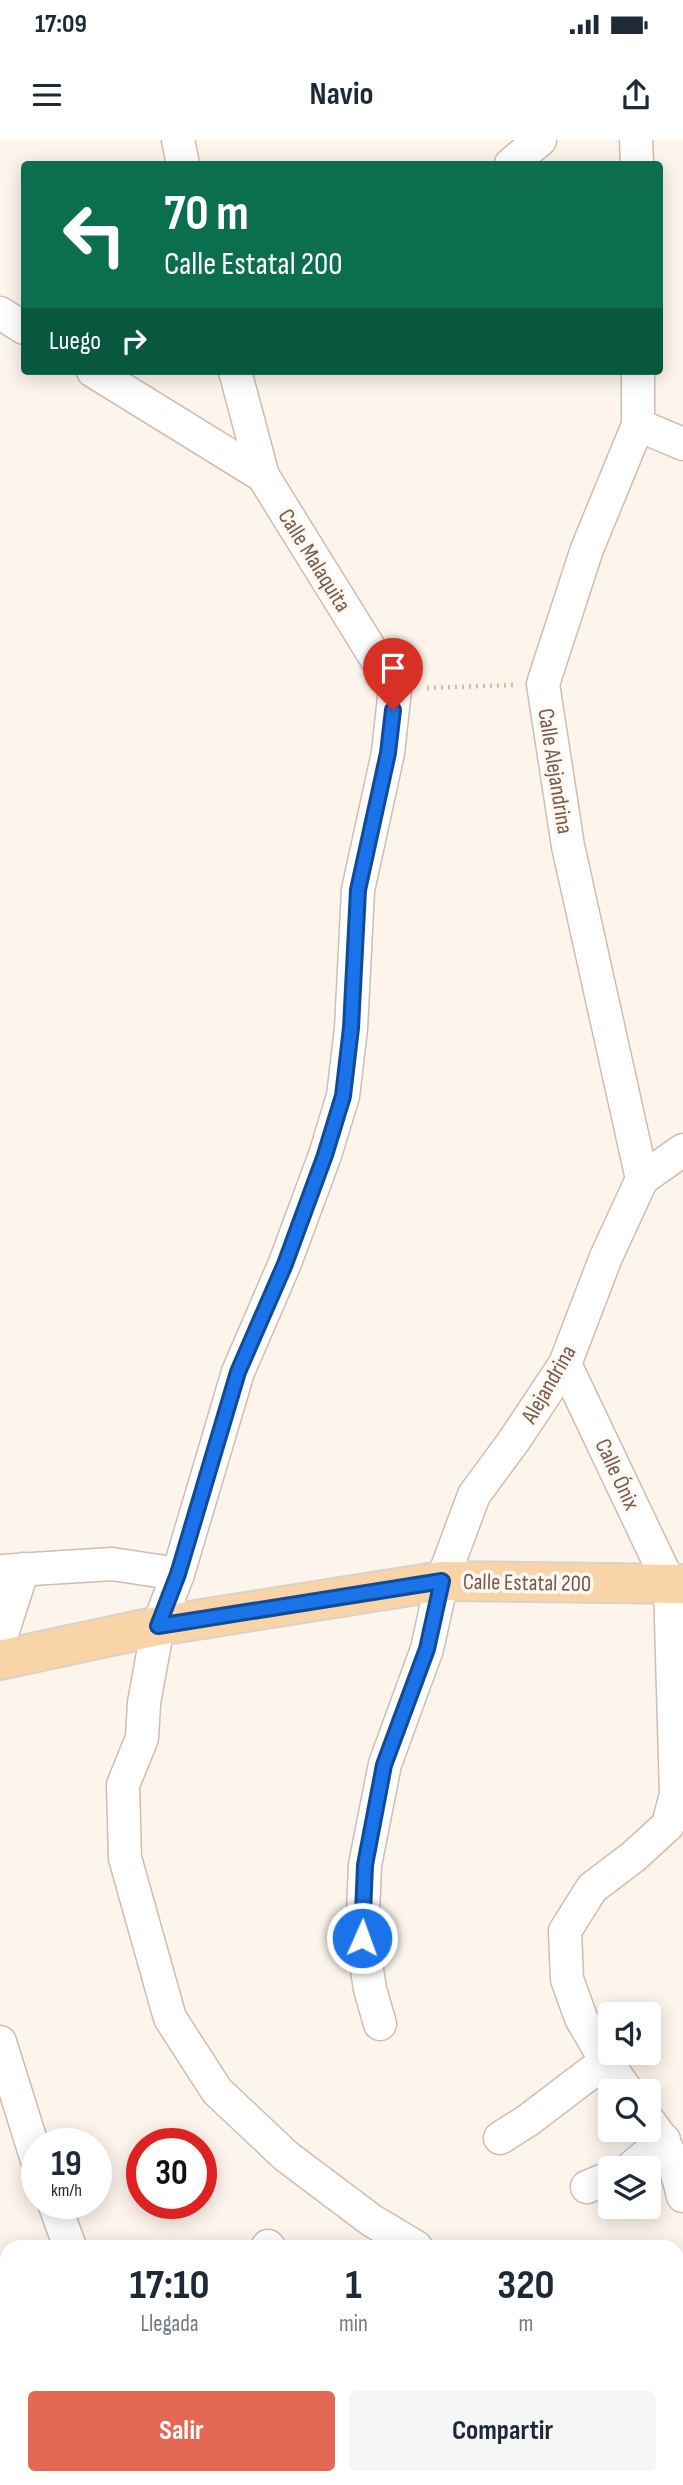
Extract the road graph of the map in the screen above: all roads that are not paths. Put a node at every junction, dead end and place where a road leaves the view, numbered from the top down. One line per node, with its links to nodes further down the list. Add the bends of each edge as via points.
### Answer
1 (178, 140): 4 (street)
2 (540, 140): 5 (street)
3 (636, 140): 6 (street)
4 (182, 161)
5 (515, 161)
6 (637, 161)
7 (0, 313): 8 (street)
8 (21, 326)
9 (99, 375): 14 (street, Calle Malaquita)
10 (236, 375): 14 (street)
11 (638, 375): 12 (street, Calle Alejandrina)
12 (638, 425): 13 (street); 16 (street, Calle Alejandrina, via 587,550 543,684 568,846)
13 (683, 444)
14 (263, 476): 19 (street, Calle Malaquita, via 395,689 388,753 358,890 343,1096 285,1264 238,1372)
15 (683, 1150): 16 (street)
16 (642, 1179): 17 (street, Alejandrina)
17 (565, 1364): 20 (street, Alejandrina, via 474,1495); 21 (street, Calle Ónix)
18 (11, 1570): 19 (street, via 112,1564); 23 (street)
19 (178, 1574): 22 (street)
20 (442, 1581): 21 (main road, Calle Estatal 200); 22 (main road, Calle Estatal 200); 25 (street, Alejandrina, via 427,1649 384,1765 365,1865 362,1938)
21 (677, 1585): 27 (street, via 676,1794 668,1825 592,1888 565,1931 567,1979)
22 (158, 1626): 24 (main road, Calle Estatal 200); 35 (street, via 142,1738 123,1785 125,1858 170,2018 217,2091 286,2156)
23 (0, 1640)
24 (0, 1660)
25 (380, 2024)
26 (0, 2042): 29 (street)
27 (598, 2047)
28 (601, 2065): 31 (street)
29 (27, 2128)
30 (661, 2137): 32 (street, via 675,2160)
31 (500, 2138)
32 (683, 2196)
33 (60, 2219): 34 (street)
34 (67, 2240)
35 (404, 2240)

